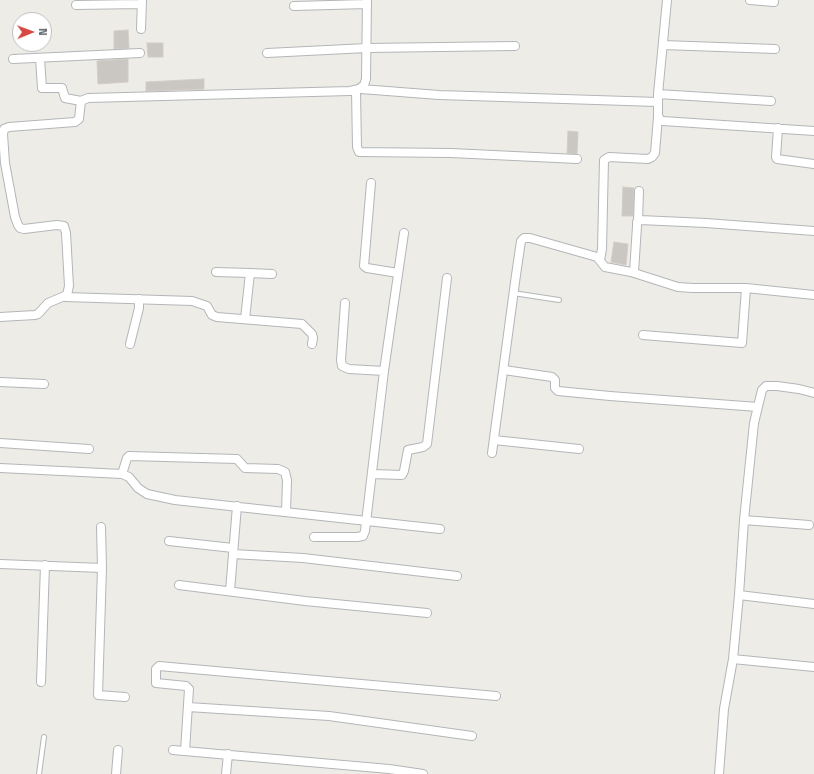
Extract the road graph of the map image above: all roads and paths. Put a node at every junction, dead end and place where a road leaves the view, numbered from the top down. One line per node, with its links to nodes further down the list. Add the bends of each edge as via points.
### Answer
1 (667, 0): 10 (street)
2 (750, 0): 5 (street)
3 (142, 2): 6 (street); 8 (street)
4 (367, 2): 7 (street); 11 (street)
5 (774, 2)
6 (76, 5)
7 (294, 6)
8 (141, 29)
9 (515, 46): 11 (street)
10 (663, 46): 12 (street); 18 (street)
11 (366, 48): 14 (street); 17 (street, via 366,80)
12 (775, 49)
13 (140, 53): 15 (street)
14 (268, 53)
15 (40, 58): 16 (street); 19 (street, via 42,88 62,88 65,98)
16 (13, 59)
17 (358, 89): 19 (street, via 88,98); 21 (street); 25 (street, via 359,152)
18 (658, 94): 20 (street); 21 (street)
19 (81, 101): 26 (street, via 78,119 75,122 4,129)
20 (771, 101)
21 (658, 102): 22 (street)
22 (658, 117): 23 (street, via 663,121); 33 (street, via 655,153 652,157 609,157 604,160)
23 (778, 128): 24 (street); 27 (street, via 777,159)
24 (814, 132)
25 (577, 159)
26 (2, 163): 43 (street, via 20,228 61,225 65,228 69,286 69,292)
27 (814, 164)
28 (371, 183): 37 (street, via 363,264 366,268)
29 (639, 191): 30 (street)
30 (638, 221): 31 (street, via 713,223); 35 (street)
31 (814, 231)
32 (404, 233): 37 (street)
33 (600, 260): 35 (street, via 605,267); 41 (street, via 524,238 521,241)
34 (216, 272): 36 (street)
35 (634, 272): 40 (street, via 668,285 685,288)
36 (250, 273): 38 (street); 48 (street)
37 (398, 273): 53 (street)
38 (272, 274)
39 (447, 278): 65 (street, via 427,444 408,450 402,475)
40 (746, 288): 42 (street); 49 (street, via 742,343)
41 (513, 293): 45 (lane); 52 (street)
42 (814, 295)
43 (65, 297): 44 (street); 47 (street, via 48,302 35,316)
44 (139, 299): 48 (street, via 192,302 207,306 212,315 217,317); 50 (street)
45 (559, 300)
46 (345, 304): 53 (street, via 342,366 348,369)
47 (0, 317)
48 (245, 319): 51 (street, via 302,324 312,334)
49 (643, 335)
50 (130, 344)
51 (312, 344)
52 (504, 370): 57 (street, via 552,377 558,391); 58 (street)
53 (384, 371): 65 (street)
54 (0, 382): 55 (street)
55 (44, 384)
56 (814, 393): 57 (street, via 789,387 766,386 762,390)
57 (758, 407): 68 (street, via 754,423)
58 (494, 440): 61 (street); 62 (street)
59 (0, 443): 60 (street)
60 (90, 449)
61 (579, 450)
62 (492, 453)
63 (0, 468): 64 (street)
64 (122, 474): 66 (street, via 129,477 143,492 155,496); 67 (street, via 129,456 237,459 245,468 278,469 285,472)
65 (372, 474): 69 (street)
66 (237, 506): 67 (street); 75 (street)
67 (286, 512): 69 (street)
68 (744, 520): 70 (street); 82 (street)
69 (367, 521): 72 (street); 73 (street, via 361,537)
70 (809, 525)
71 (101, 527): 78 (street)
72 (440, 529)
73 (314, 537)
74 (169, 542): 75 (street)
75 (233, 551): 79 (street); 81 (street)
76 (0, 564): 77 (street)
77 (45, 565): 78 (street); 87 (street)
78 (102, 568): 89 (street, via 98,695)
79 (457, 576)
80 (179, 585): 81 (street)
81 (230, 592): 84 (street)
82 (739, 595): 83 (street); 85 (street)
83 (814, 604)
84 (427, 613)
85 (733, 659): 86 (street); 101 (street, via 724,709)
86 (814, 667)
87 (41, 682)
88 (496, 696): 90 (street, via 158,666 156,683 188,688)
89 (126, 697)
90 (188, 708): 91 (street, via 329,716); 95 (street)
91 (472, 736)
92 (44, 737): 97 (lane)
93 (118, 750): 98 (street)
94 (173, 750): 95 (street)
95 (185, 751): 96 (street)
96 (228, 754): 99 (street); 100 (street)
97 (39, 774)
98 (116, 774)
99 (226, 774)
100 (423, 774)
101 (719, 774)

